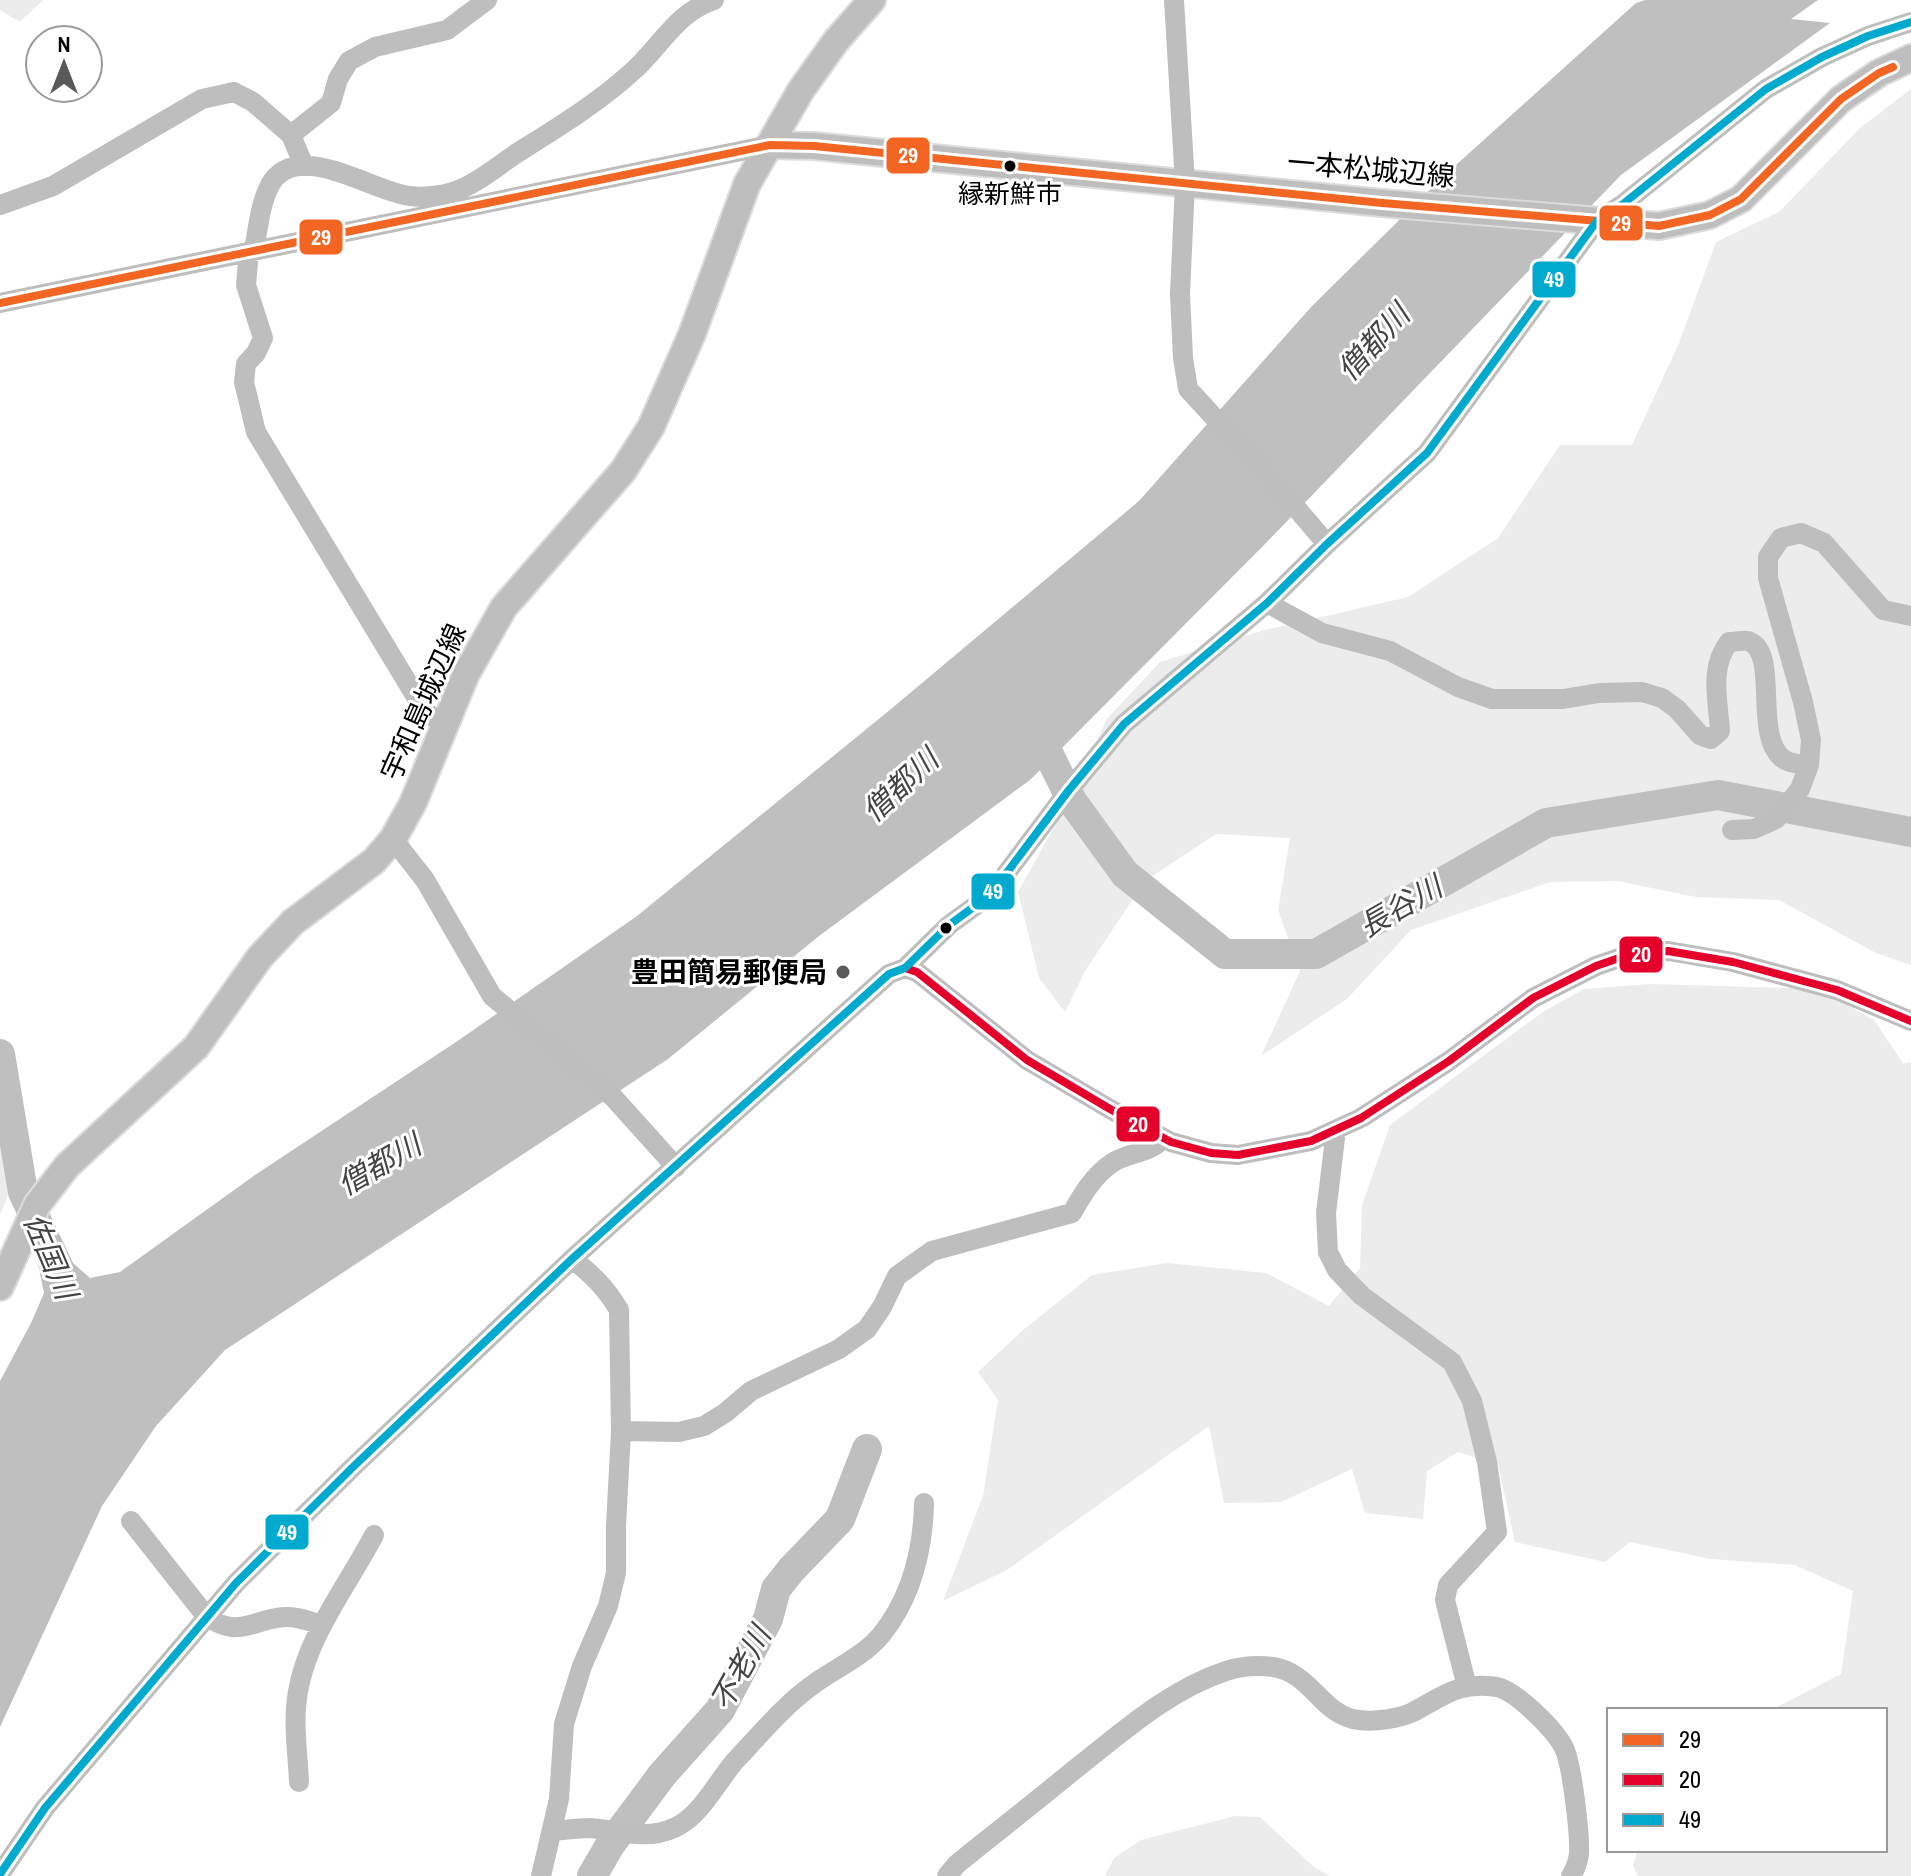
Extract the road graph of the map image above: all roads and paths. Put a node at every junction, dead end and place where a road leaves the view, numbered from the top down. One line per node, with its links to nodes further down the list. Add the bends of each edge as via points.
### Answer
1 (487, 0): 7 (street, via 447,30 375,47 349,61 331,103)
2 (714, 0): 9 (street, via 675,24 606,94 464,188 408,196)
3 (872, 0): 8 (main road, 宇和島城辺線, via 809,78)
4 (1174, 0): 10 (street)
5 (1911, 22): 12 (street, via 1822,57 1766,89)
6 (1911, 58): 12 (main road, 一本松城辺線, via 1841,99 1741,199 1710,215 1659,226)
7 (291, 135): 9 (street); 11 (street, via 234,92 202,99 53,186)
8 (770, 145): 10 (main road, 一本松城辺線); 13 (street); 18 (main road, 宇和島城辺線, via 747,184 687,347 651,427 623,471 504,607)
9 (304, 166): 13 (street, via 282,171 271,184)
10 (1185, 183): 12 (main road, 一本松城辺線); 15 (street, via 1180,294 1188,389)
11 (0, 205)
12 (1597, 221): 15 (street, via 1427,453)
13 (251, 250): 14 (street); 18 (street, via 246,285 263,338 246,364 244,382 256,432 418,700)
14 (0, 303)
15 (1327, 544): 16 (street)
16 (1267, 603): 19 (street, via 1322,633 1390,651 1492,699 1642,692 1662,698 1711,739 1720,731 1718,656 1729,642 1746,641 1757,647 1763,662 1768,724 1776,751 1786,761); 22 (street, via 1124,724 990,895)
17 (1911, 616): 19 (street, via 1883,610 1824,543 1801,533 1781,538 1768,557 1768,578 1803,702 1811,740)
18 (445, 724): 21 (main road, 宇和島城辺線)
19 (1809, 765): 20 (street, via 1800,789 1776,819 1754,829)
20 (1732, 830)
21 (393, 839): 26 (street, via 425,880 492,996 613,1097); 28 (main road, 宇和島城辺線, via 374,861 293,922 260,957 196,1047 67,1166 32,1215)
22 (905, 968): 25 (street, via 917,972 1027,1060); 26 (street, via 889,974)
23 (1911, 1021): 24 (street, via 1837,990 1733,962 1668,951 1622,957 1533,998 1400,1095)
24 (1336, 1130): 25 (street, via 1311,1141 1238,1155 1211,1153); 35 (street, via 1326,1213 1328,1252 1362,1296 1452,1362 1472,1401 1487,1462 1497,1532 1448,1585 1445,1600)
25 (1164, 1138): 29 (street, via 1154,1148 1113,1162 1084,1190 1072,1213 932,1251 897,1276 867,1329 839,1349 751,1391 704,1426 679,1432)
26 (676, 1167): 27 (street)
27 (572, 1259): 29 (street, via 594,1276 619,1310); 33 (street, via 354,1466)
28 (0, 1287)
29 (621, 1431): 37 (street, via 616,1573 564,1724)
30 (924, 1503): 37 (street, via 919,1558 881,1634 781,1712 694,1814 658,1834)
31 (131, 1521): 33 (street)
32 (374, 1535): 34 (street)
33 (206, 1616): 34 (street, via 221,1626 284,1617); 38 (street, via 45,1808)
34 (321, 1625): 36 (street, via 299,1686)
35 (1467, 1687): 40 (street, via 1448,1691 1410,1714 1357,1720 1335,1712 1291,1673 1254,1666 1227,1671 1139,1717); 41 (street, via 1499,1688 1524,1701 1564,1747 1579,1853)
36 (299, 1782)
37 (553, 1831): 39 (street)
38 (0, 1874)
39 (541, 1876)
40 (947, 1876)
41 (1571, 1876)

